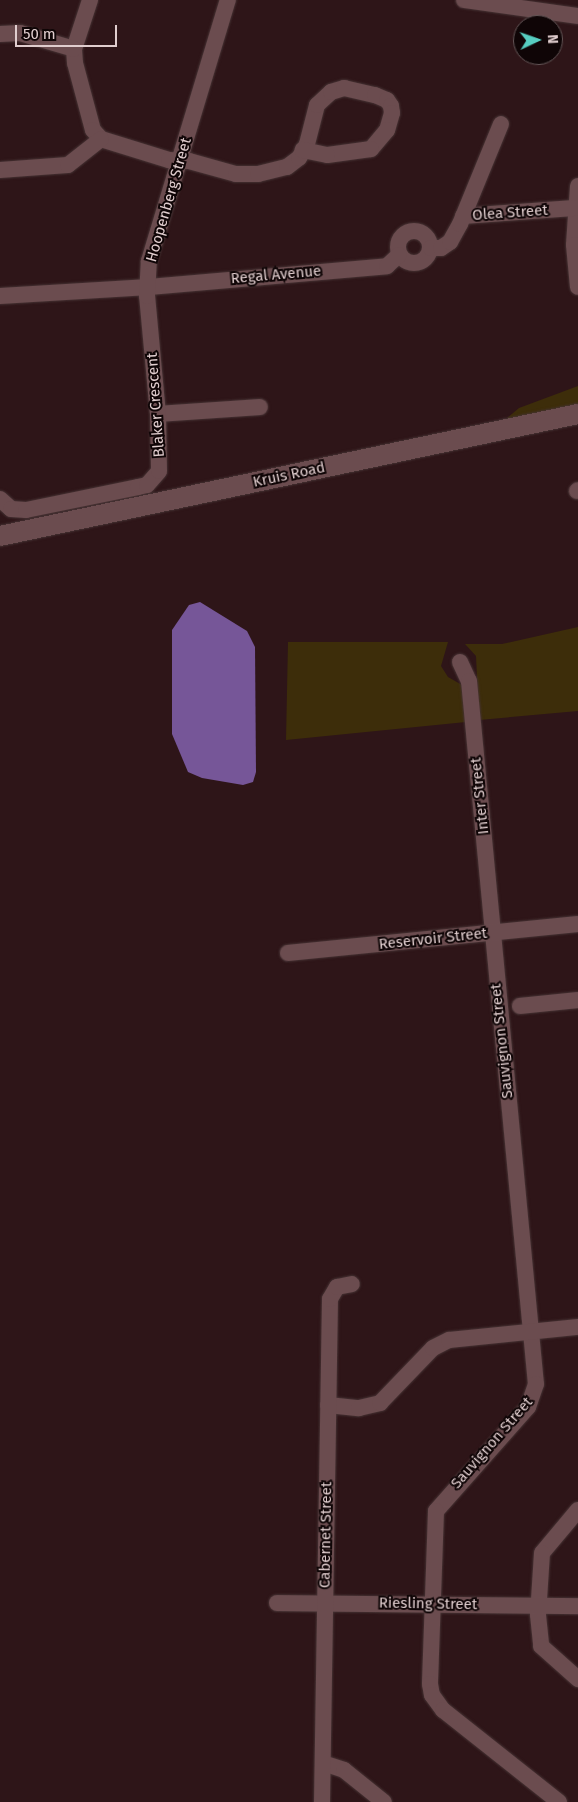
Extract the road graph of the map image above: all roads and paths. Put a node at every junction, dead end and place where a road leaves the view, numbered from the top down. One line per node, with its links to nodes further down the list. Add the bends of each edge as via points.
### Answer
1 (90, 0): 6 (street)
2 (228, 0): 10 (street, Hoopenberg Street)
3 (464, 0): 4 (street)
4 (578, 16)
5 (0, 34): 6 (street, via 20,33)
6 (74, 49): 8 (street, via 93,130)
7 (501, 124): 14 (street, Olea Street)
8 (101, 139): 10 (street, via 169,160); 11 (street, via 68,165)
9 (304, 150): 9 (street, via 317,105 331,92 344,88 387,100 391,106 387,130 371,149 327,155); 10 (street, via 287,167 258,174 236,174)
10 (180, 160): 17 (street, Hoopenberg Street, via 149,261)
11 (0, 170)
12 (578, 186): 13 (street)
13 (574, 208): 14 (street, Olea Street); 18 (street)
14 (463, 216): 15 (street, Olea Street, via 441,248)
15 (431, 248): 16 (street, via 426,259 416,264 405,261); 16 (street, via 423,233 412,231 399,241)
16 (400, 255): 17 (street, Regal Avenue, via 387,266)
17 (148, 287): 19 (street); 21 (street, Blaker Crescent)
18 (578, 288)
19 (0, 296)
20 (260, 408): 21 (street)
21 (158, 414): 23 (street, Blaker Crescent, via 161,462 159,471 147,485 18,511)
22 (578, 414): 24 (street, Kruis Road)
23 (0, 499)
24 (0, 536)
25 (460, 662): 27 (street, Inter Street, via 469,681)
26 (578, 924): 27 (street, Reservoir Street)
27 (493, 932): 28 (street, Reservoir Street); 33 (street, Sauvignon Street)
28 (288, 952)
29 (578, 1000): 30 (street)
30 (520, 1006)
31 (352, 1284): 34 (street, Cabernet Street, via 337,1287 330,1299)
32 (578, 1327): 33 (street)
33 (531, 1332): 34 (street, via 450,1340 434,1348 380,1403 359,1408); 38 (street, Sauvignon Street, via 534,1395 528,1407 436,1511)
34 (328, 1405): 37 (street, Cabernet Street)
35 (578, 1510): 39 (street, via 542,1553)
36 (277, 1603): 37 (street, Riesling Street)
37 (325, 1603): 38 (street, Riesling Street); 42 (street, Cabernet Street)
38 (431, 1604): 39 (street, Riesling Street); 45 (street, Sauvignon Street, via 432,1695 443,1710)
39 (538, 1605): 40 (street, Riesling Street); 41 (street, via 540,1646)
40 (578, 1606)
41 (578, 1679)
42 (322, 1762): 43 (street, Cabernet Street); 44 (street, via 344,1770)
43 (322, 1802)
44 (384, 1802)
45 (559, 1802)

